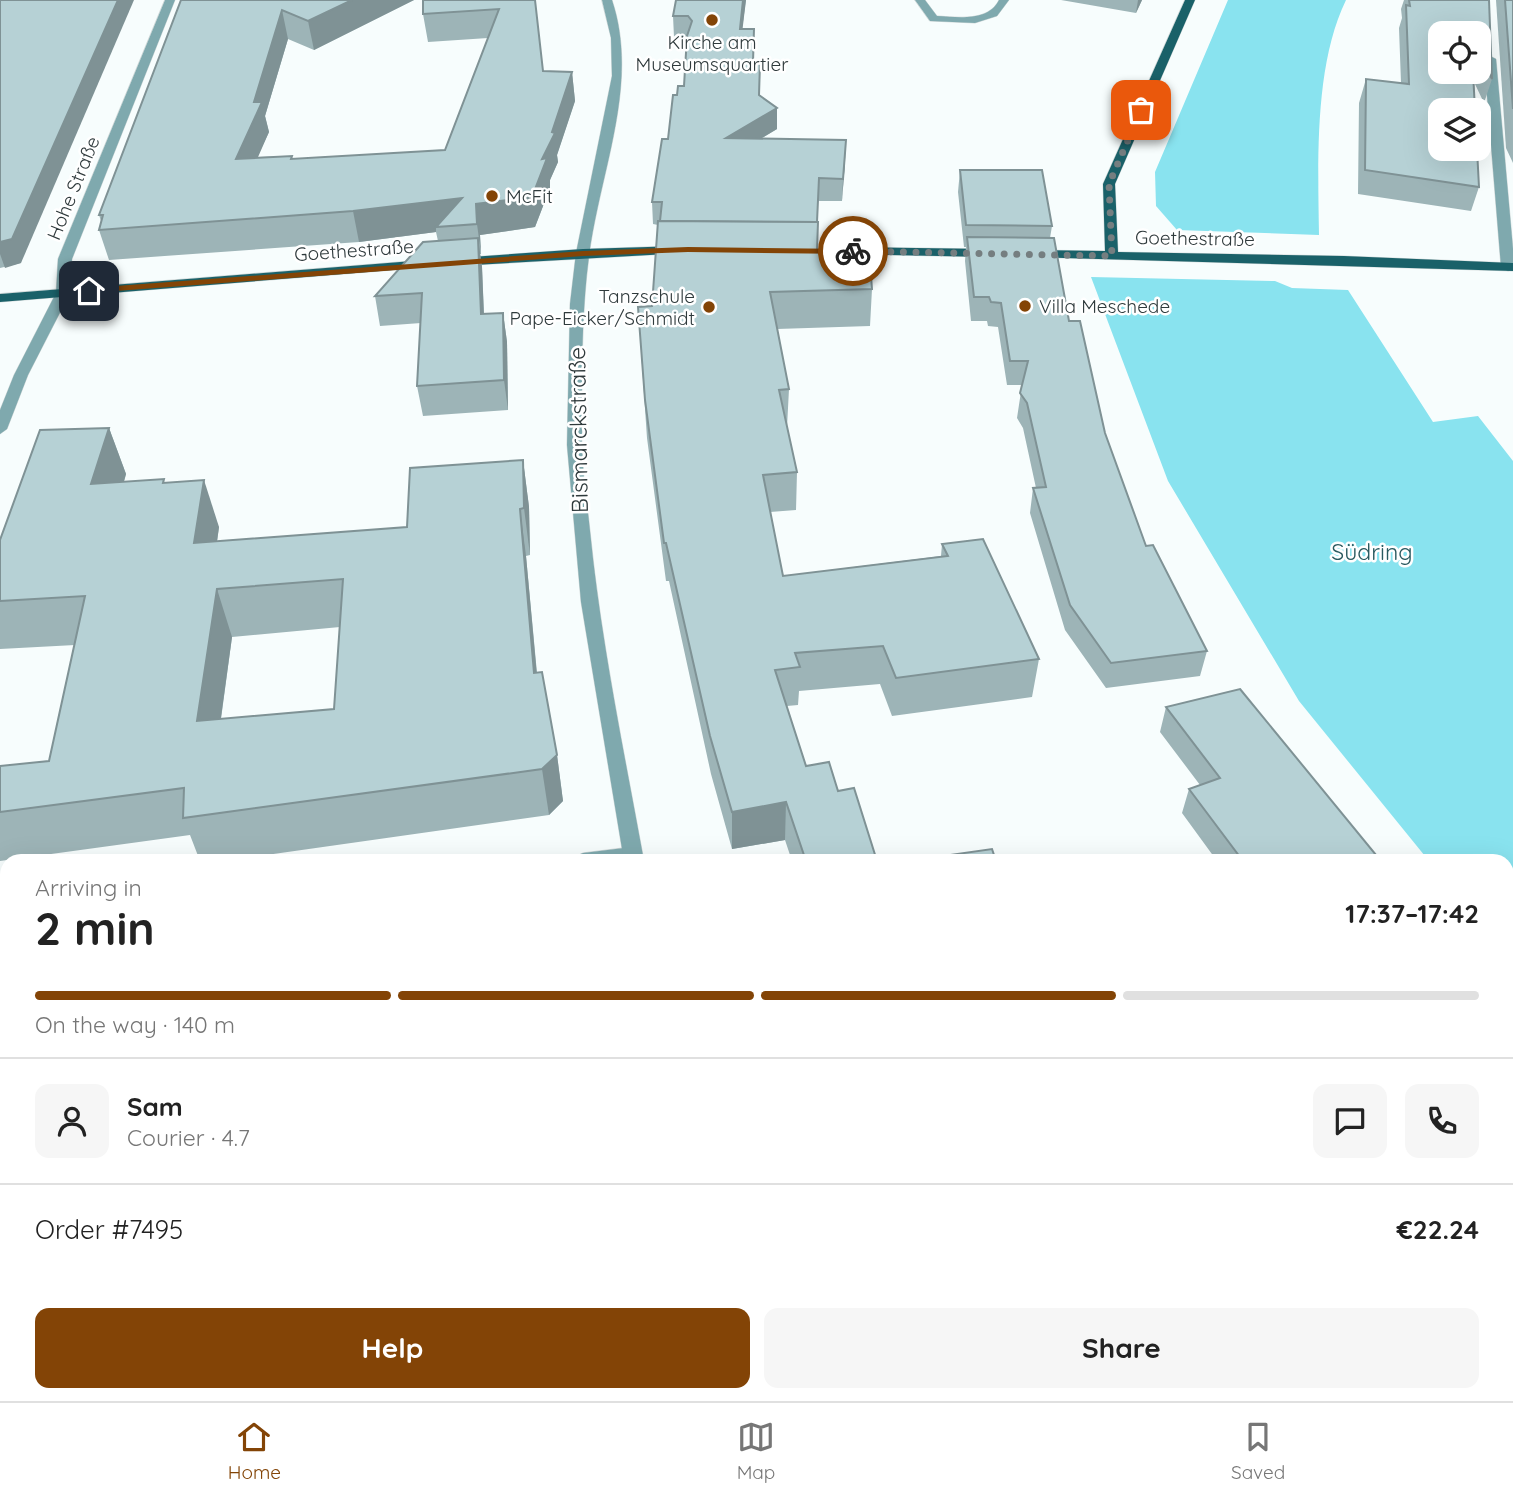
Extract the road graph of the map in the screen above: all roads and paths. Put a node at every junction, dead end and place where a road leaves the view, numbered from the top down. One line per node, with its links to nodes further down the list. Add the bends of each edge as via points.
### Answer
1 (170, 0): 12 (street, Hohe Straße, via 65,259)
2 (607, 0): 9 (street, Bismarckstraße, via 619,47 618,76)
3 (920, 0): 4 (street, via 934,19 958,20 992,17 1002,9)
4 (1004, 0)
5 (1190, 0): 10 (main road, via 1109,184)
6 (1491, 84): 11 (street)
7 (688, 250): 9 (main road, Goethestraße)
8 (837, 251): 10 (main road, Goethestraße)
9 (583, 253): 12 (main road, Goethestraße); 15 (street, Bismarckstraße, via 573,390 575,481 589,601)
10 (1112, 256): 11 (main road, Goethestraße)
11 (1511, 267)
12 (63, 293): 13 (main road, Goethestraße); 14 (street, Hohe Straße, via 21,375)
13 (0, 298)
14 (0, 429)
15 (632, 854)

